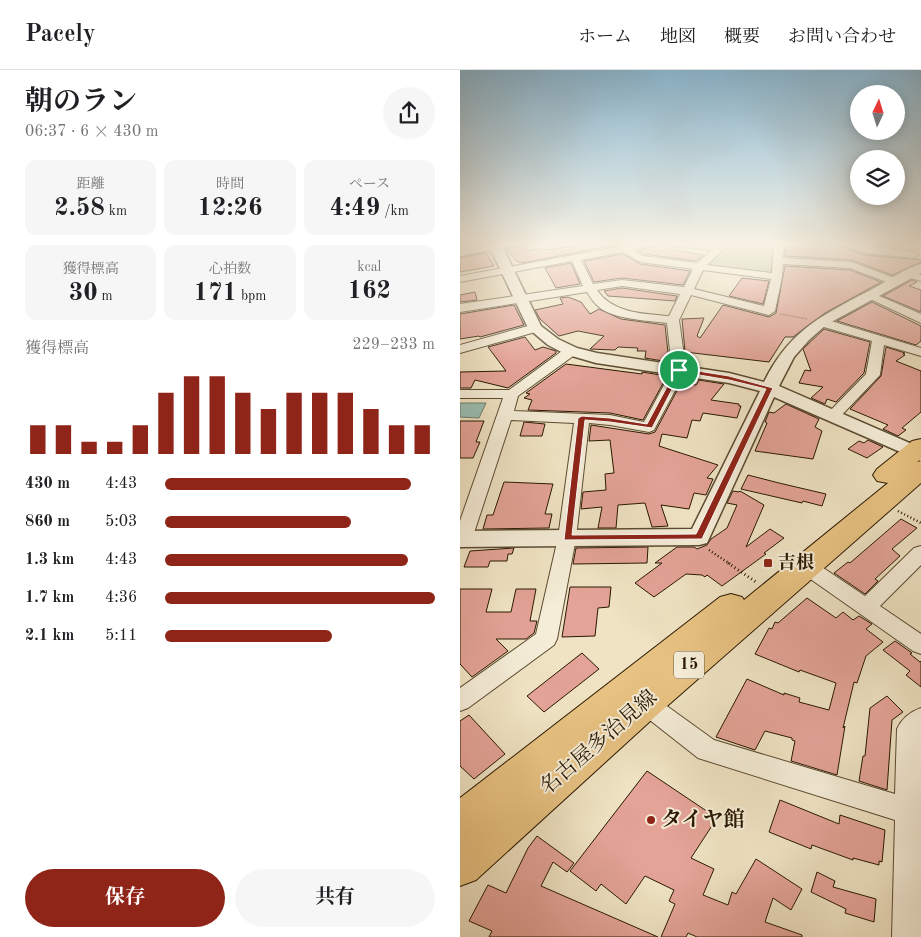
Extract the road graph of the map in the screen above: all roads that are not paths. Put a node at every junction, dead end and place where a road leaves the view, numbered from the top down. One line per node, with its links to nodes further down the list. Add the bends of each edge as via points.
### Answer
1 (513, 283): 11 (street)
2 (589, 283): 8 (street)
3 (619, 283): 8 (street)
4 (626, 283): 9 (street)
5 (691, 283): 9 (street)
6 (776, 283): 9 (street, via 769,312)
7 (889, 283): 10 (street)
8 (591, 288): 11 (street); 14 (street, via 604,306 651,319)
9 (687, 291): 14 (street)
10 (870, 295): 13 (street); 15 (street)
11 (520, 299): 12 (street); 16 (street)
12 (460, 308)
13 (921, 319)
14 (672, 320): 21 (street)
15 (821, 322): 17 (street); 22 (street, via 791,349)
16 (535, 328): 18 (street); 19 (street)
17 (878, 340): 20 (street); 26 (street, via 873,375)
18 (460, 349)
19 (571, 351): 21 (street, via 596,358); 24 (street)
20 (921, 352)
21 (679, 370): 22 (street); 27 (street, via 649,427)
22 (769, 388): 26 (street); 29 (street, via 699,537)
23 (460, 394): 24 (street)
24 (512, 394): 25 (street)
25 (505, 415): 27 (street); 30 (street)
26 (832, 416): 28 (street)
27 (582, 418): 29 (street)
28 (919, 455): 32 (main road, 名古屋多治見線 / 15, via 882,502); 39 (main road, 名古屋多治見線 / 15)
29 (567, 538): 30 (street); 35 (street, via 546,639)
30 (461, 539)
31 (921, 553): 33 (street)
32 (806, 566): 33 (street); 36 (main road, 名古屋多治見線 / 15)
33 (866, 607): 34 (street)
34 (921, 645)
35 (462, 696)
36 (645, 703): 38 (street, via 707,750); 40 (main road, 名古屋多治見線 / 15)
37 (921, 719): 38 (street, via 910,729)
38 (908, 811): 41 (street)
39 (460, 825)
40 (460, 864)
41 (907, 937)

